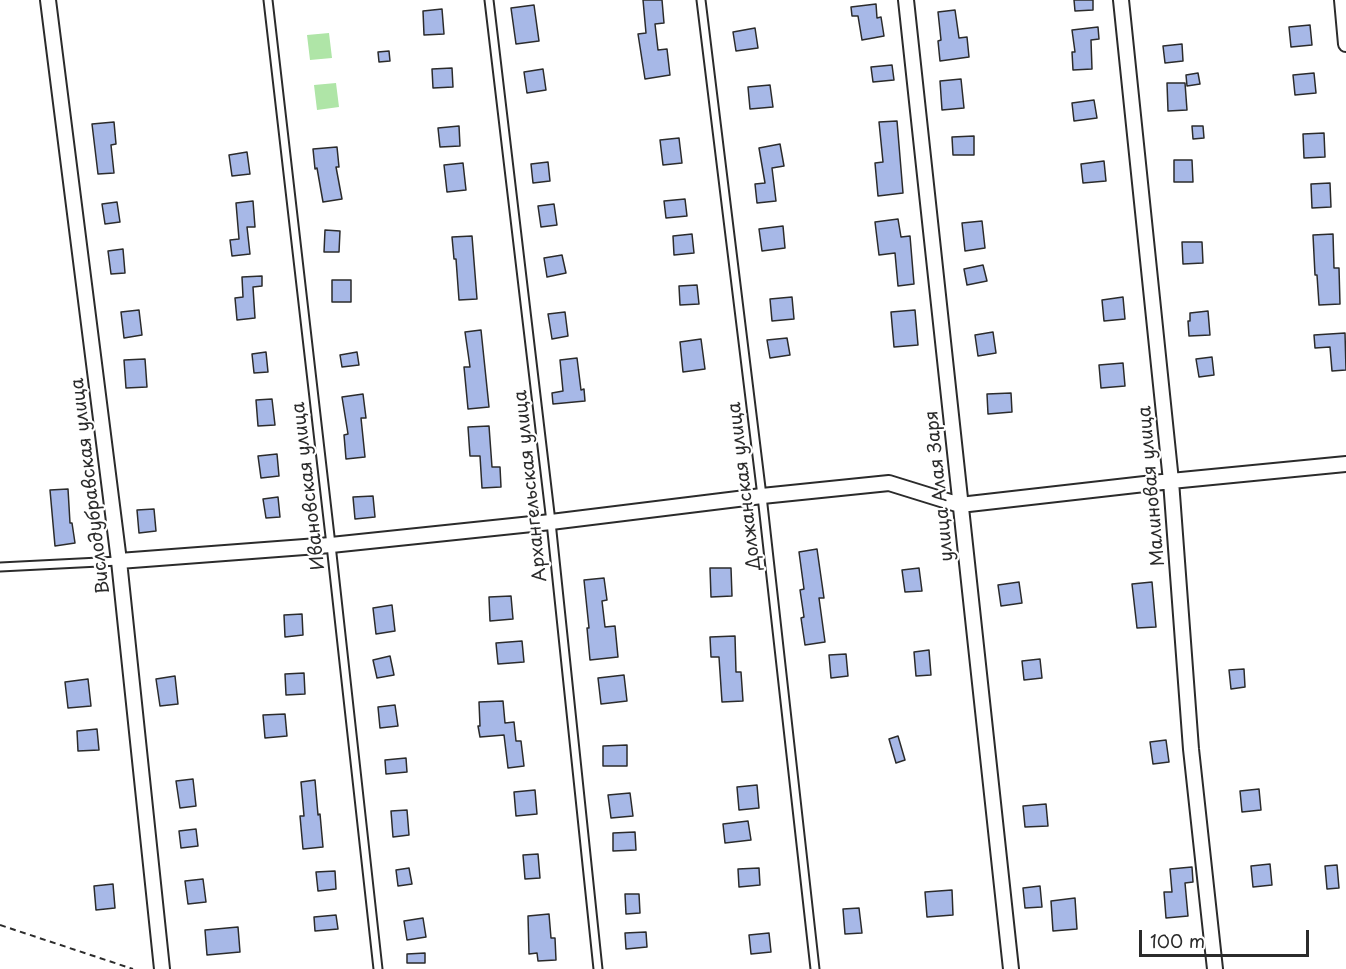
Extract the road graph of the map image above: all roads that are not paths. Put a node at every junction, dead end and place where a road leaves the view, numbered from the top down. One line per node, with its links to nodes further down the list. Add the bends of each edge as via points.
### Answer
1 (48, 0): 15 (street, Вислодубравская улица)
2 (268, 0): 14 (lane, Ивановская улица)
3 (489, 0): 13 (lane, Архангельская улица)
4 (701, 0): 11 (lane, Должанская улица)
5 (906, 0): 12 (street, улица Алая Заря)
6 (1121, 0): 10 (street, Малиновая улица)
7 (1342, 0): 8 (street)
8 (1346, 44)
9 (1346, 464): 10 (street)
10 (1171, 481): 12 (street); 22 (street, Малиновая улица, via 1191,749)
11 (762, 496): 12 (street, via 889,483); 13 (street); 20 (lane, Должанская улица)
12 (960, 505): 21 (street, улица Алая Заря)
13 (551, 522): 14 (street); 19 (lane, Архангельская улица)
14 (331, 545): 15 (street); 18 (lane, Ивановская улица)
15 (119, 561): 16 (lane); 17 (street, Вислодубравская улица)
16 (0, 567)
17 (162, 969)
18 (378, 969)
19 (598, 969)
20 (815, 969)
21 (1011, 969)
22 (1215, 969)

